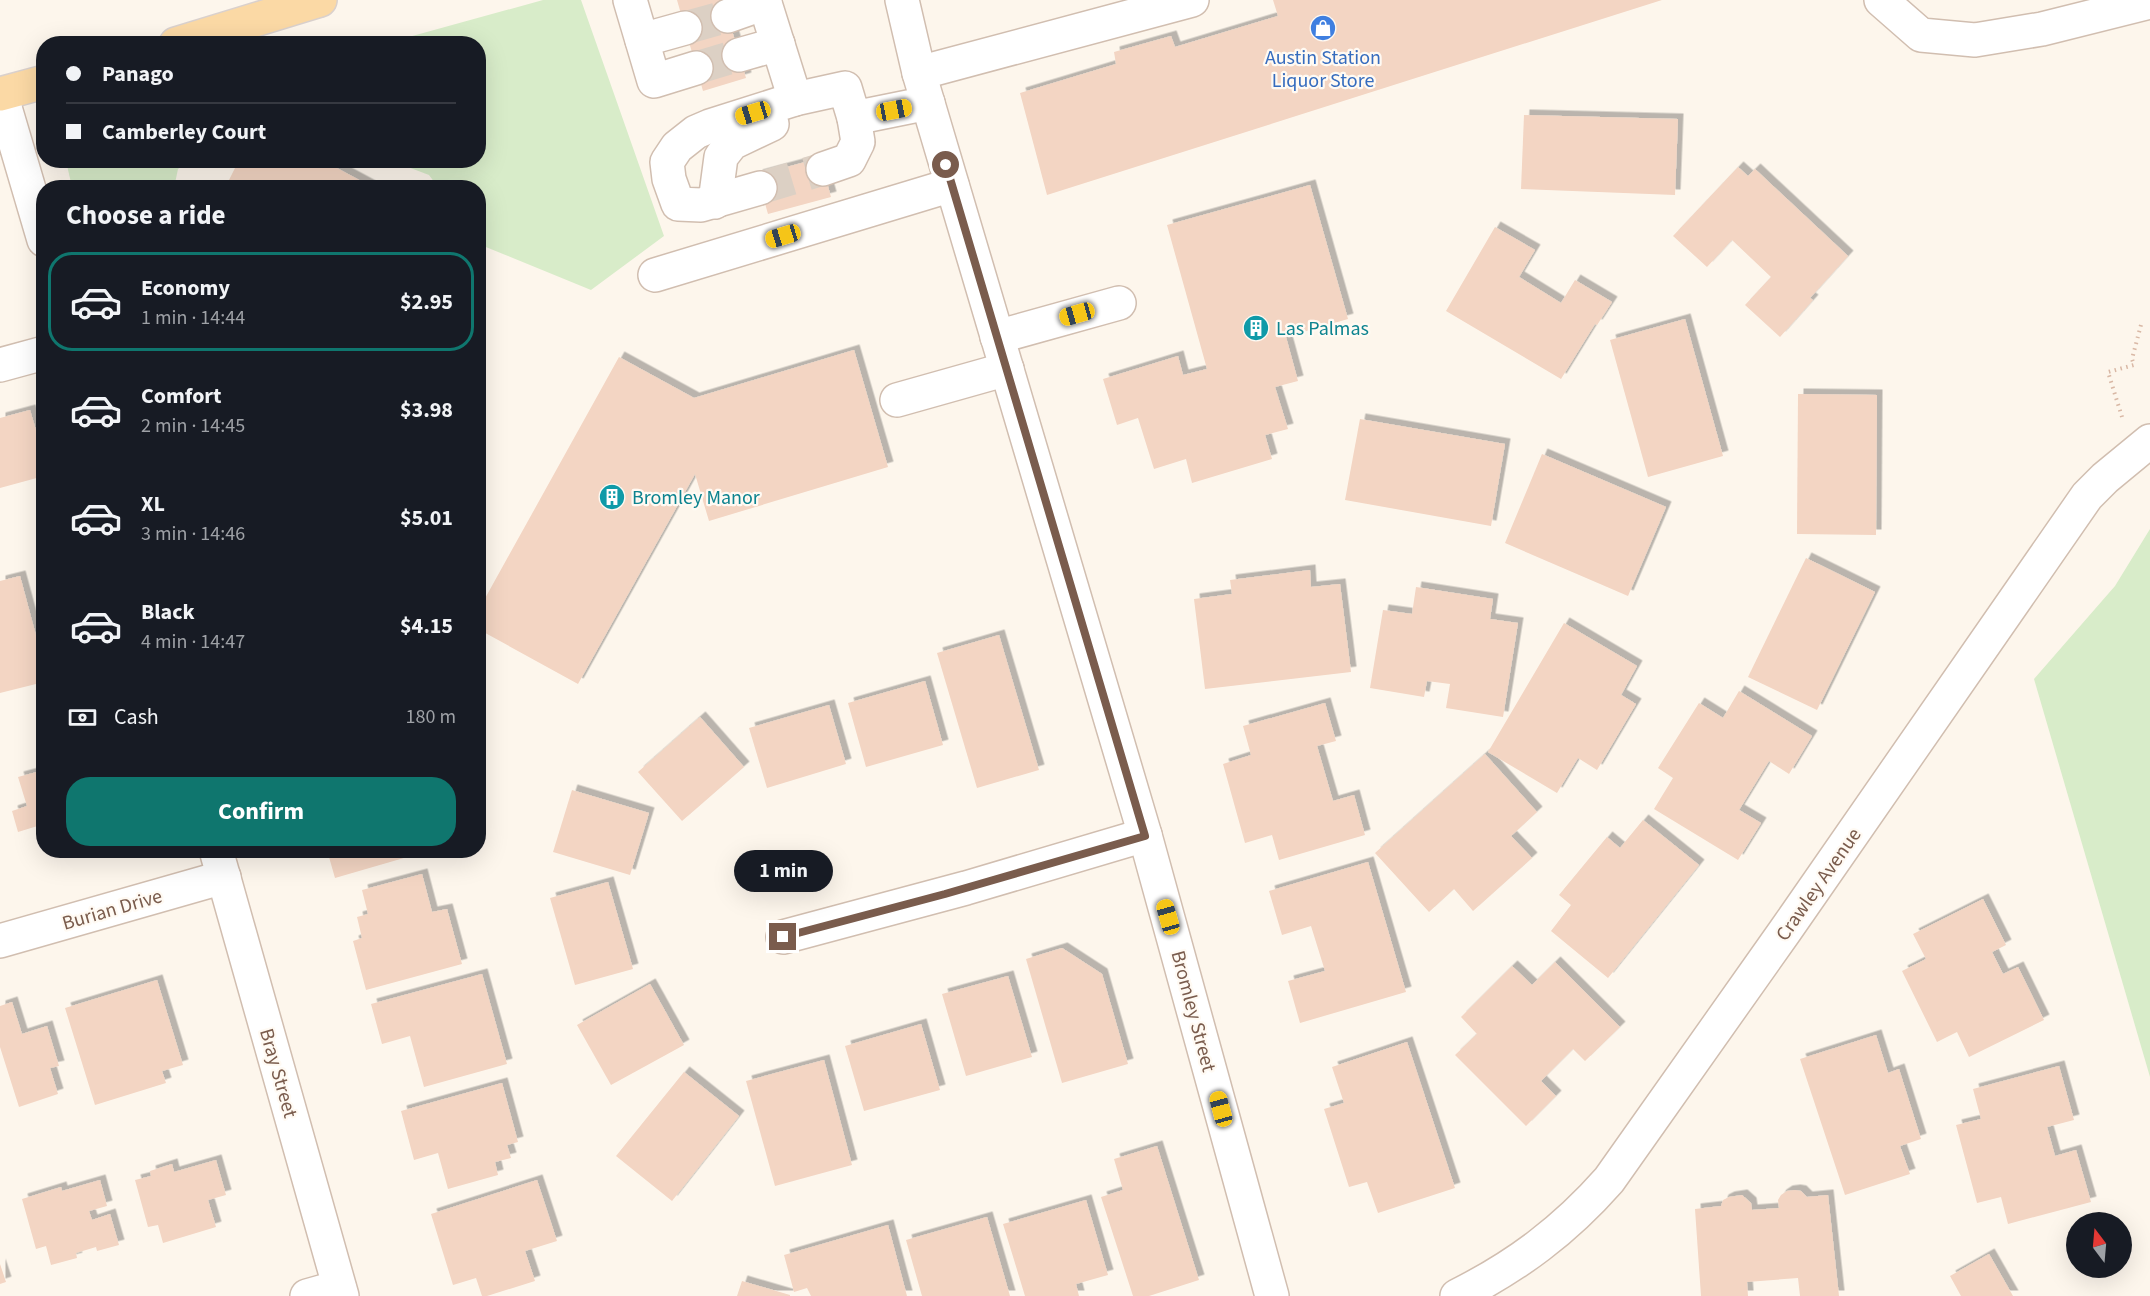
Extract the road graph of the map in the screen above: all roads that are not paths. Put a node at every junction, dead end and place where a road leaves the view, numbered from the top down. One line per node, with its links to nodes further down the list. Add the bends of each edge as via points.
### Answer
1 (320, 0): 10 (main road)
2 (630, 0): 11 (street)
3 (902, 0): 16 (street, Bromley Street)
4 (1191, 0): 16 (street)
5 (1881, 0): 7 (street, via 1921,35 1975,40 2042,29)
6 (764, 2): 8 (street); 12 (street)
7 (2150, 2)
8 (728, 16)
9 (685, 28): 11 (street)
10 (202, 36)
11 (642, 40): 14 (street, via 654,81)
12 (778, 44): 13 (street); 18 (street)
13 (739, 55)
14 (696, 68)
15 (36, 84): 17 (main road)
16 (923, 88): 19 (street); 21 (street, Bromley Street)
17 (1, 94): 24 (street)
18 (795, 99): 19 (street, via 845,88); 23 (street, via 781,120 732,144 721,157); 23 (street, via 710,126 678,147 667,162 678,204)
19 (854, 118): 20 (street, via 858,142 849,160)
20 (823, 169)
21 (952, 185): 25 (street); 27 (street, Bromley Street)
22 (760, 188): 23 (street)
23 (715, 202)
24 (36, 213)
25 (655, 275)
26 (1119, 303): 27 (street)
27 (997, 337): 30 (street, Bromley Street)
28 (36, 355): 29 (street)
29 (0, 365)
30 (1007, 369): 31 (street); 33 (street, Bromley Street)
31 (897, 400)
32 (2150, 441): 40 (street, Crawley Avenue, via 2087,496 1609,1180 1557,1233 1512,1265)
33 (1145, 836): 35 (street); 39 (street, Bromley Street)
34 (220, 864): 36 (street, Burian Drive); 37 (street, Bray Street)
35 (783, 937)
36 (0, 941)
37 (340, 1291): 38 (street)
38 (308, 1296)
39 (1272, 1296)
40 (1457, 1296)

